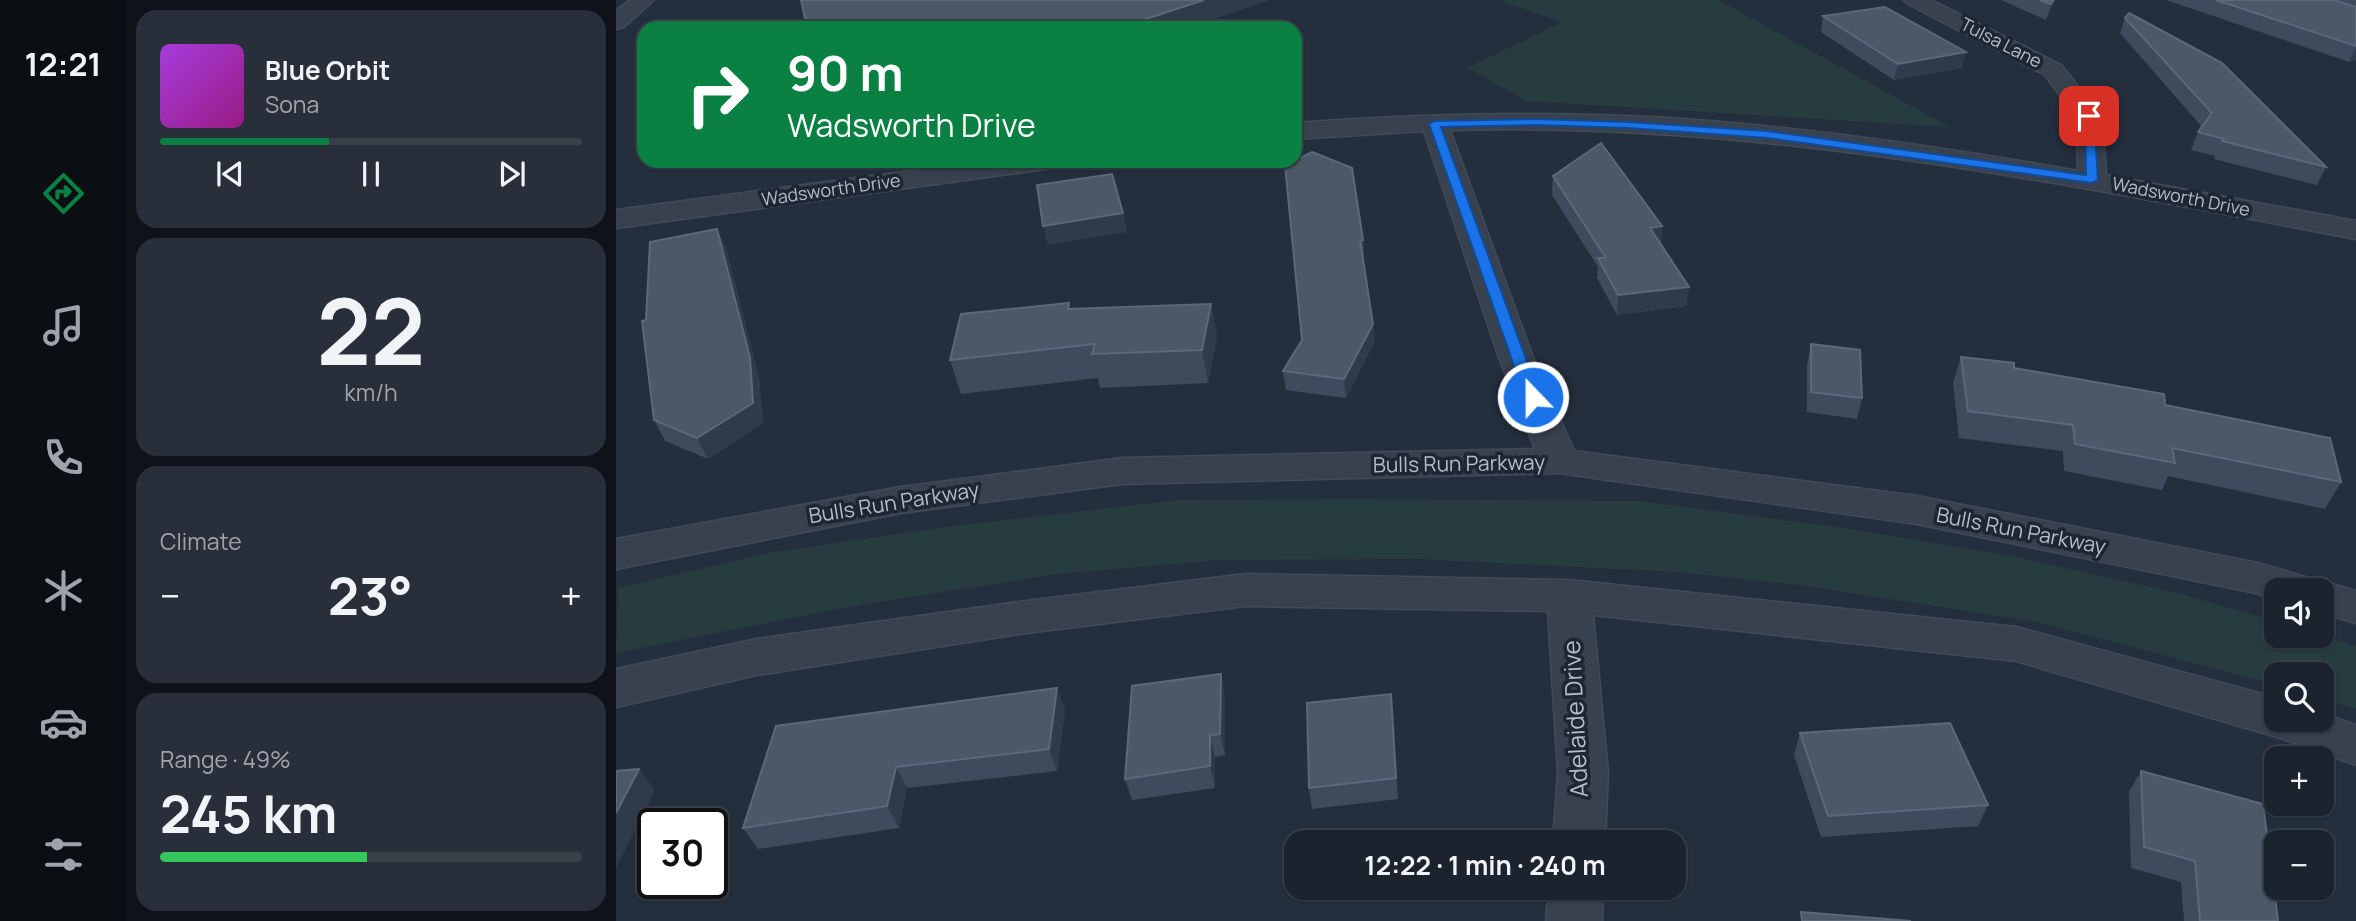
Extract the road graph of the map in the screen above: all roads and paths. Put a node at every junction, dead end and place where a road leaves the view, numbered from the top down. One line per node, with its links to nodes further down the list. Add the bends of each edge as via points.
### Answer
1 (643, 0): 3 (street)
2 (1915, 0): 7 (street, Tulsa Lane, via 2053,70 2089,116)
3 (616, 22)
4 (1434, 124): 5 (street, Wadsworth Drive); 7 (street, Wadsworth Drive, via 1600,124 1767,134); 10 (street, via 1515,355)
5 (1302, 131)
6 (994, 168): 8 (street, Wadsworth Drive)
7 (2092, 180): 9 (street, Wadsworth Drive)
8 (616, 219)
9 (2356, 230)
10 (1559, 461): 11 (street, Bulls Run Parkway, via 1122,471 901,500); 12 (street, Bulls Run Parkway, via 1917,510)
11 (616, 554)
12 (2264, 580)
13 (1569, 596): 16 (street, via 1246,590 771,655); 17 (street, via 2016,643); 20 (street, Adelaide Drive, via 1583,773)
14 (2334, 601): 15 (street)
15 (2356, 607)
16 (616, 688)
17 (2264, 715)
18 (2318, 732): 19 (street)
19 (2356, 745)
20 (1580, 830)
21 (1575, 900): 22 (street)
22 (1574, 921)

